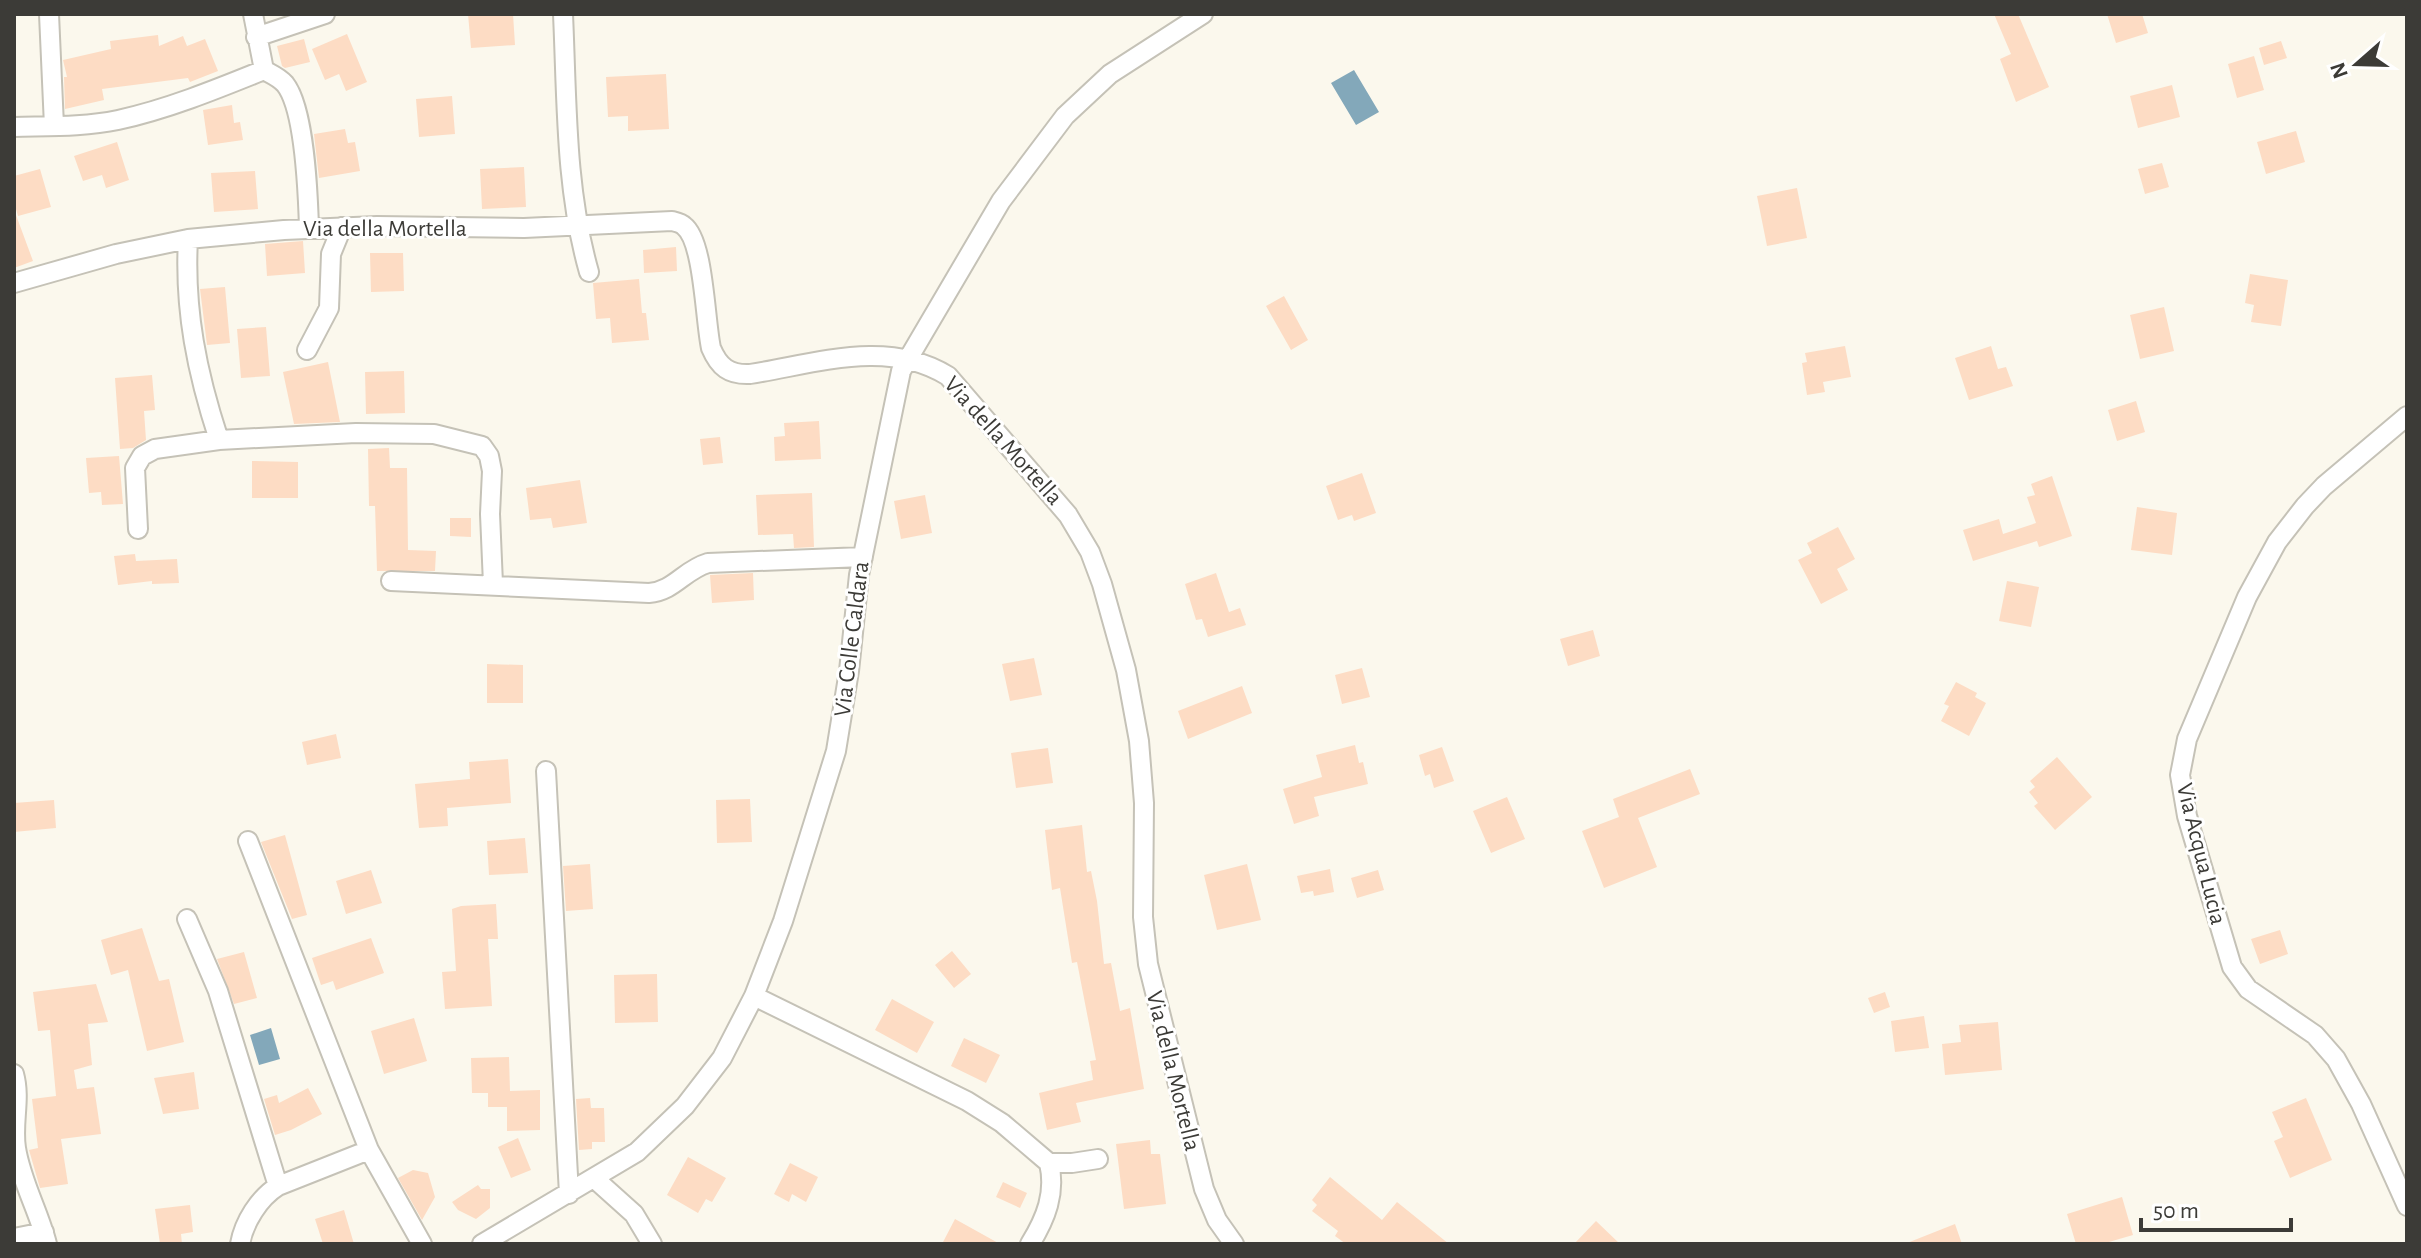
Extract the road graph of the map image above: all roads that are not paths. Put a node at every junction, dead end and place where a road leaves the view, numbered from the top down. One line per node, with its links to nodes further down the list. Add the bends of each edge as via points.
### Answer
1 (49, 14): 8 (street)
2 (253, 14): 6 (street)
3 (325, 14): 6 (street)
4 (563, 14): 10 (street)
5 (1203, 14): 17 (street, Via Colle Caldara, via 1110,74 1065,116 1008,190)
6 (256, 37): 7 (street)
7 (264, 70): 8 (street, via 119,119); 12 (street, via 284,83 296,110)
8 (54, 126): 9 (street)
9 (14, 127)
10 (577, 225): 11 (street, Via della Mortella); 14 (street); 17 (street, Via della Mortella, via 665,221 684,226 697,253 711,348 720,366 731,373 860,355)
11 (342, 227): 12 (street, Via della Mortella); 16 (street, via 331,254 329,308)
12 (309, 228): 13 (street, Via della Mortella)
13 (188, 239): 15 (street, Via della Mortella); 19 (street, via 193,347)
14 (589, 272)
15 (14, 283)
16 (307, 350)
17 (907, 360): 21 (street, Via Colle Caldara, via 896,388); 43 (street, Via della Mortella, via 933,368 957,384 1068,515 1098,570 1139,741 1143,917 1152,987 1204,1189)
18 (2407, 416): 35 (street, Via Acqua Lucia, via 2324,486 2277,542 2247,597 2187,739 2180,775 2232,967 2248,989 2315,1035 2336,1059)
19 (219, 440): 20 (street, via 160,447 142,456 134,473); 23 (street, via 415,432 482,446 492,471)
20 (138, 529)
21 (863, 557): 23 (street, via 708,563 653,593); 27 (street, Via Colle Caldara, via 836,751)
22 (391, 581): 23 (street)
23 (493, 584)
24 (546, 771): 34 (street)
25 (248, 841): 29 (street)
26 (187, 919): 33 (street, via 218,991)
27 (754, 996): 31 (street, via 967,1101); 32 (street, Via Colle Caldara, via 700,1089 645,1146)
28 (14, 1074): 37 (street, via 17,1154)
29 (369, 1150): 33 (street); 39 (street)
30 (1098, 1159): 31 (street)
31 (1049, 1163): 42 (street, via 1051,1195)
32 (595, 1179): 34 (street, Via Colle Caldara); 41 (street, via 634,1214)
33 (278, 1186): 38 (street, via 257,1206)
34 (569, 1194): 40 (street, Via Colle Caldara)
35 (2407, 1206)
36 (14, 1238): 37 (street)
37 (45, 1238)
38 (240, 1244)
39 (422, 1244)
40 (482, 1244)
41 (652, 1244)
42 (1030, 1244)
43 (1234, 1244)

